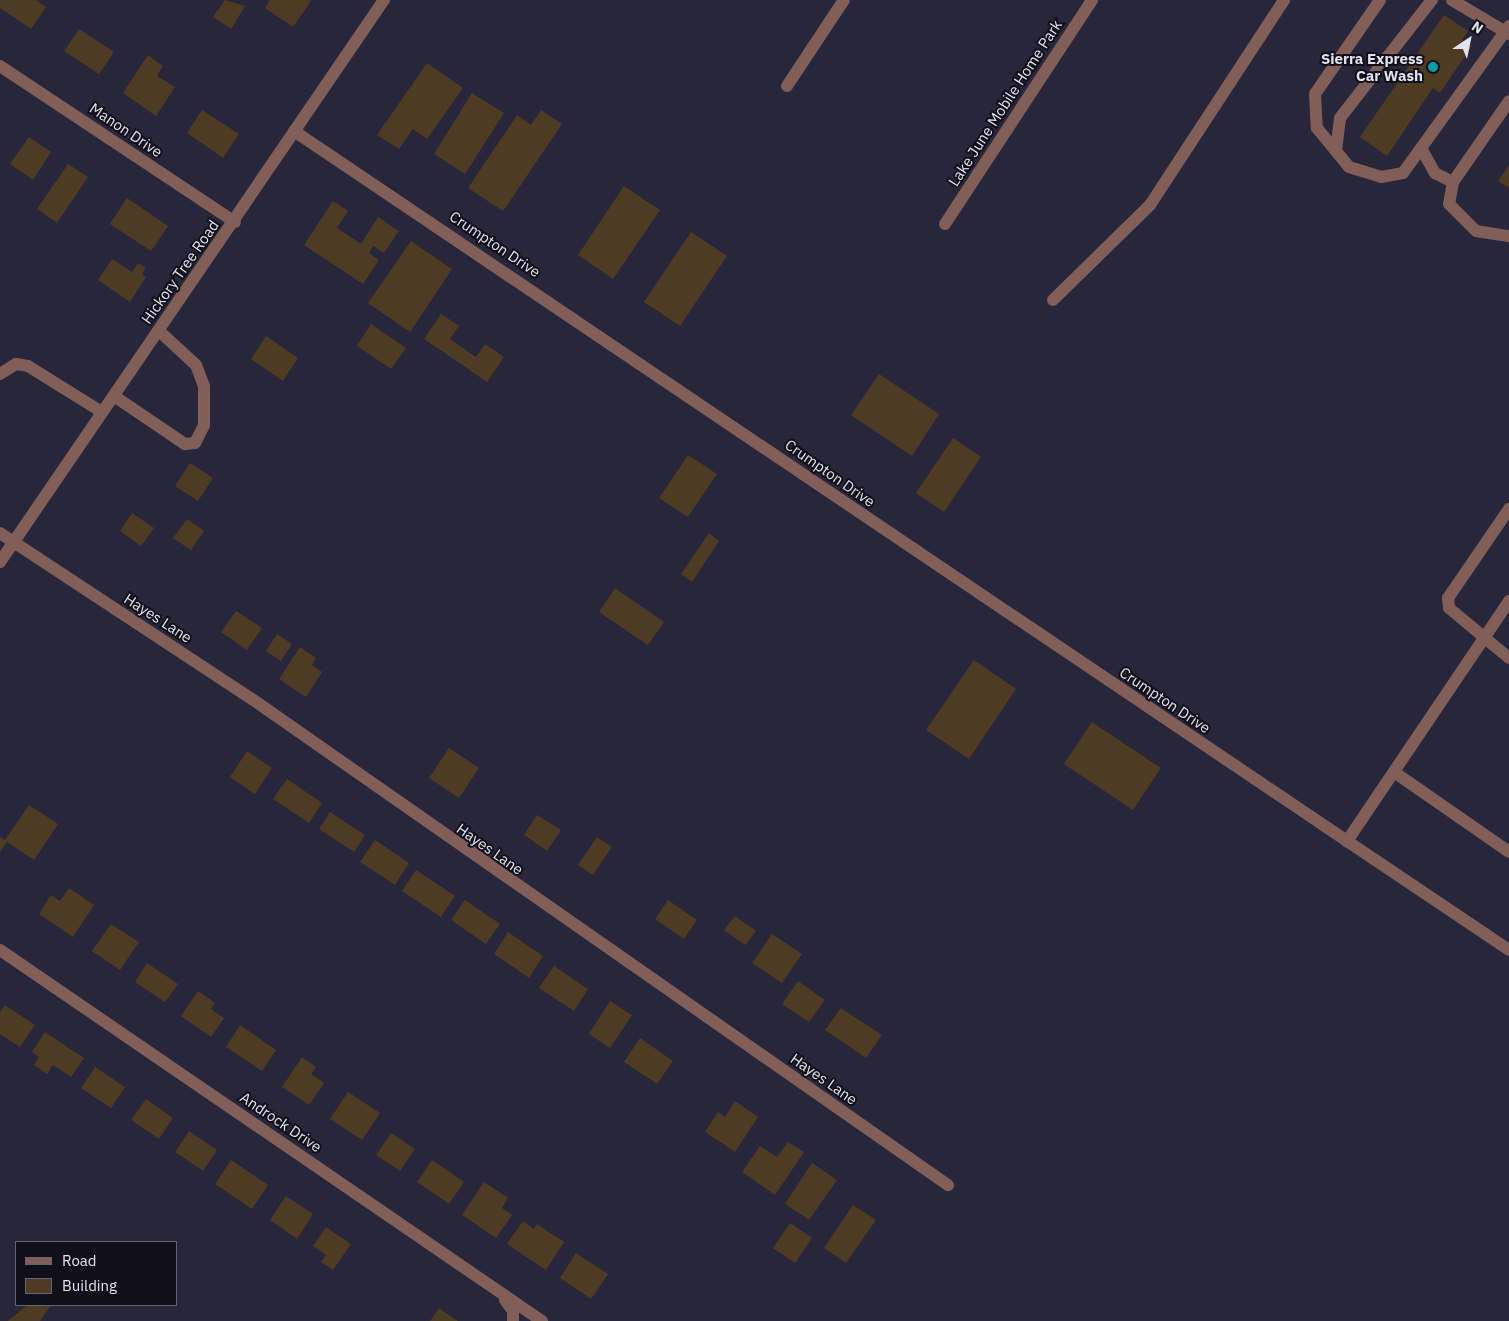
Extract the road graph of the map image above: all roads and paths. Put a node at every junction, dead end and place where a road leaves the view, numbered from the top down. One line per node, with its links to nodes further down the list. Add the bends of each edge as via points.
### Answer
1 (384, 0): 13 (street, Hickory Tree Road)
2 (844, 0): 11 (street)
3 (1092, 0): 18 (street, Lake June Mobile Home Park)
4 (1284, 0): 20 (street, via 1150,205)
5 (1380, 0): 15 (street, via 1315,94 1317,128)
6 (1432, 0): 15 (street, via 1340,118)
7 (1452, 0): 8 (street)
8 (1476, 6): 9 (street)
9 (1508, 30): 14 (street)
10 (0, 66): 17 (street, Manon Drive)
11 (787, 86)
12 (1509, 101): 16 (street)
13 (294, 131): 17 (street, Hickory Tree Road); 33 (street, Crumpton Drive)
14 (1421, 148): 15 (street, via 1403,173 1380,176 1349,166); 16 (street, via 1435,173)
15 (1336, 151)
16 (1453, 182): 19 (street, via 1449,204 1476,231)
17 (235, 222): 21 (street, Hickory Tree Road)
18 (945, 224)
19 (1509, 236)
20 (1053, 300)
21 (159, 331): 23 (street, Hickory Tree Road); 23 (street, via 196,365 204,386 204,425 195,443 185,444)
22 (0, 374): 24 (street, via 16,364 28,366)
23 (114, 396): 24 (street, Hickory Tree Road)
24 (102, 412): 27 (street, Hickory Tree Road)
25 (1509, 509): 30 (street, via 1448,598 1449,608)
26 (0, 533): 27 (street, Hayes Lane)
27 (14, 542): 28 (street, Hickory Tree Road); 37 (street, Hayes Lane, via 252,699)
28 (0, 562)
29 (1509, 601): 30 (street)
30 (1482, 639): 31 (street); 32 (street)
31 (1509, 658)
32 (1394, 772): 33 (street); 34 (street)
33 (1347, 841): 36 (street, Crumpton Drive)
34 (1509, 852)
35 (0, 950): 38 (street, Androck Drive)
36 (1509, 950)
37 (948, 1184)
38 (503, 1298): 39 (street, via 513,1311); 40 (street, Androck Drive)
39 (513, 1321)
40 (542, 1321)

